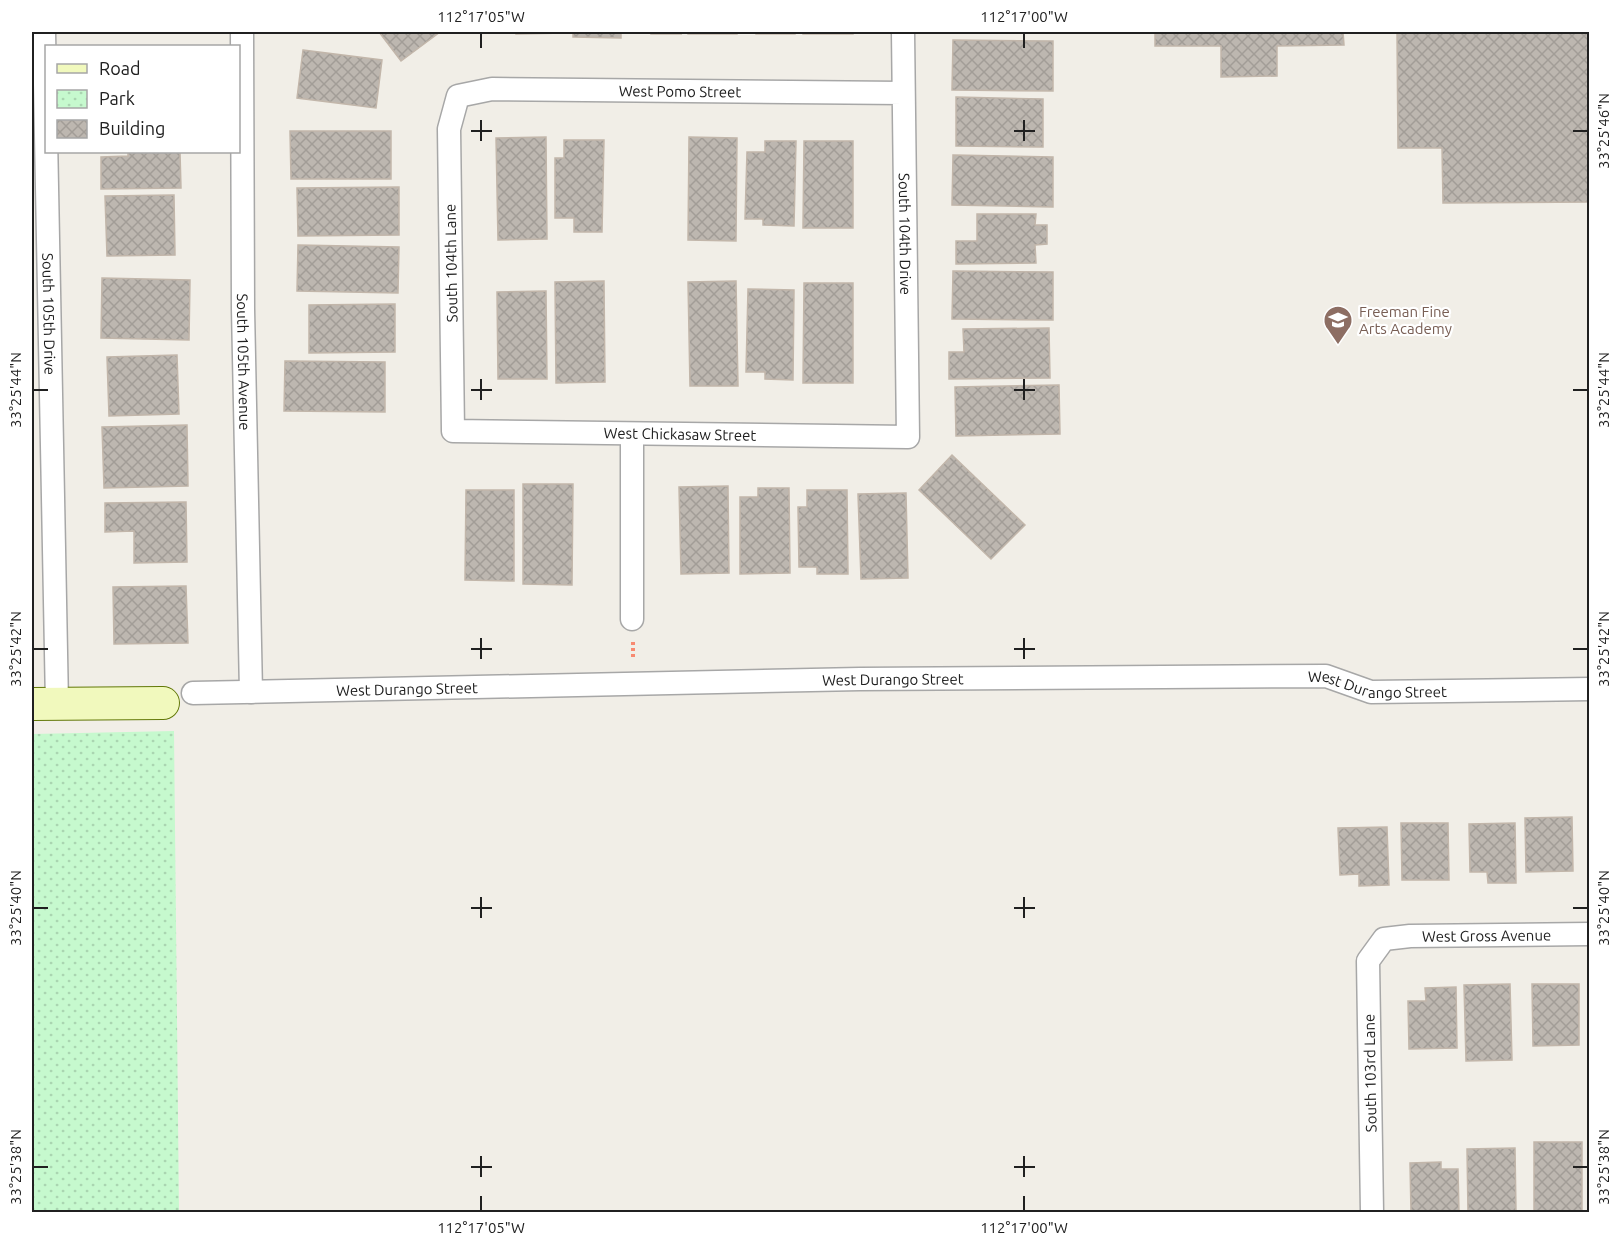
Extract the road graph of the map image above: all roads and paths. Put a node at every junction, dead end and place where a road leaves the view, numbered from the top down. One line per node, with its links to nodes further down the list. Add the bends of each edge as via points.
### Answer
1 (44, 32): 4 (street, South 105th Drive)
2 (242, 32): 15 (street, South 105th Avenue)
3 (903, 32): 5 (street, South 104th Drive)
4 (45, 83)
5 (903, 93): 6 (street, West Pomo Street, via 492,89); 10 (street, South 104th Drive)
6 (459, 96): 8 (street, South 104th Lane, via 449,129)
7 (46, 153): 11 (street, South 105th Drive)
8 (453, 431): 9 (street, West Chickasaw Street)
9 (632, 434): 10 (street, West Chickasaw Street); 12 (street)
10 (908, 437)
11 (42, 480): 18 (street, South 105th Drive)
12 (632, 619): 13 (path)
13 (633, 683): 14 (street, West Durango Street, via 1326,676 1371,692); 15 (street, West Durango Street)
14 (1590, 689)
15 (250, 692): 16 (street, West Durango Street)
16 (194, 693)
17 (163, 703): 18 (street)
18 (44, 704)
19 (1590, 934): 20 (street, West Gross Avenue)
20 (1384, 939): 21 (street, South 103rd Lane, via 1368,961)
21 (1372, 1212)

